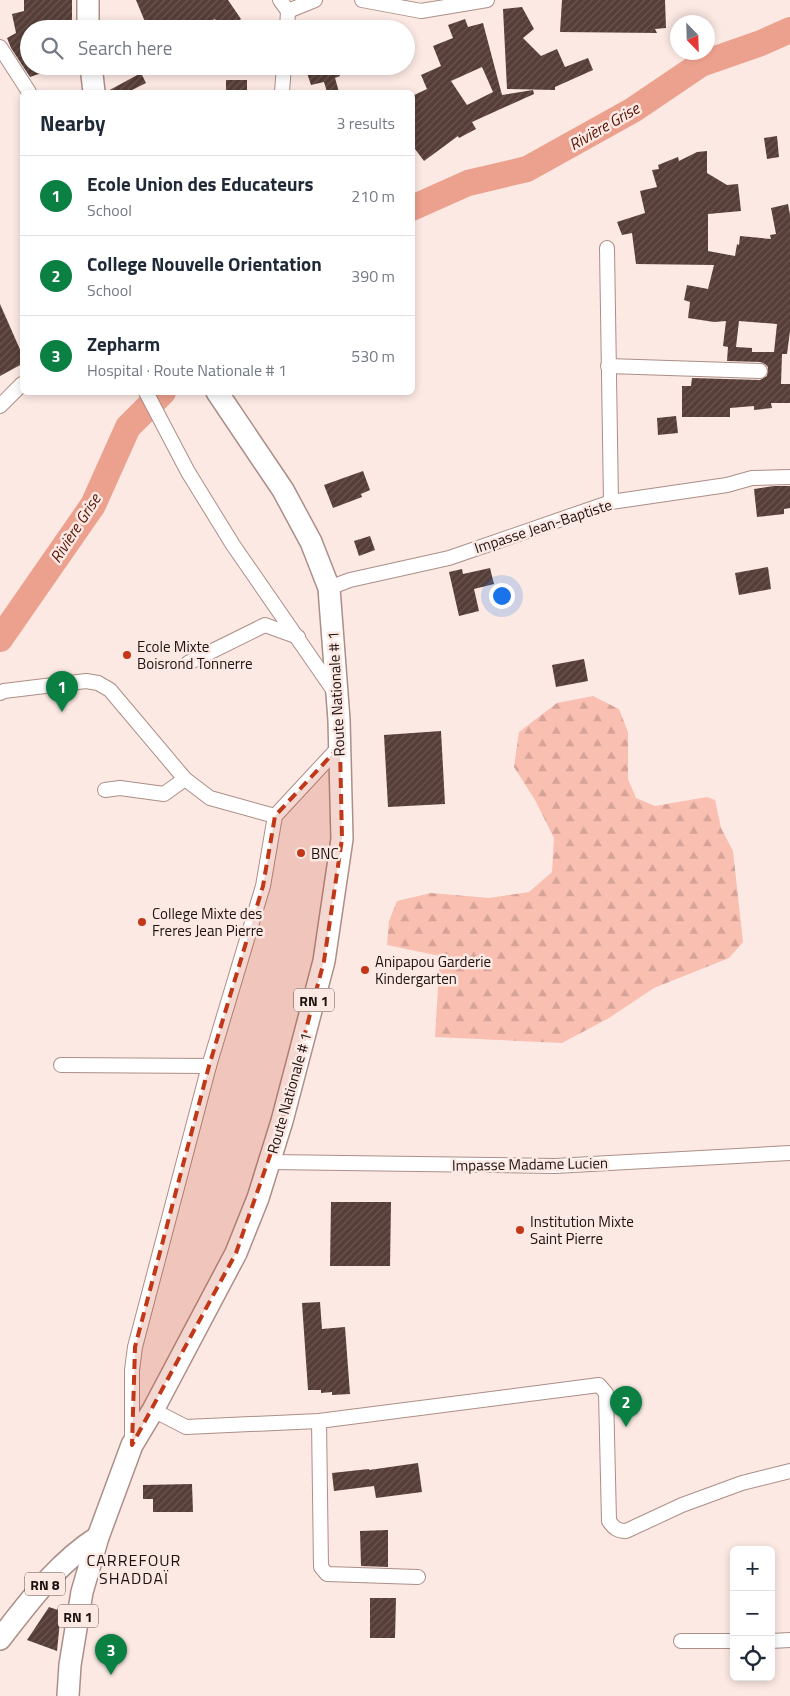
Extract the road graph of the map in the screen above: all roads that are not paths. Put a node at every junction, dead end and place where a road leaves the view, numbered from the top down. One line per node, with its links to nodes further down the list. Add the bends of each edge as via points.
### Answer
1 (88, 0): 6 (main road)
2 (315, 0): 5 (street)
3 (362, 0): 4 (street, via 421,11)
4 (486, 0)
5 (284, 5): 7 (street)
6 (88, 20)
7 (285, 20)
8 (0, 47): 11 (street)
9 (92, 75): 12 (main road)
10 (283, 75): 13 (street)
11 (28, 90)
12 (94, 90)
13 (282, 90)
14 (607, 248): 15 (street)
15 (608, 366): 16 (street); 22 (street)
16 (760, 371)
17 (20, 386): 20 (street)
18 (148, 395): 24 (street, via 188,472 233,545)
19 (219, 395): 23 (main road, Route Nationale # 1 / RN 1, via 287,498 311,542)
20 (0, 406)
21 (790, 477): 22 (street, Impasse Jean-Baptiste, via 752,478 727,485)
22 (611, 502): 23 (street, Impasse Jean-Baptiste, via 450,558 350,580)
23 (329, 588): 27 (main road, Route Nationale # 1 / RN 1)
24 (298, 637): 25 (street, via 265,625); 27 (street)
25 (188, 663)
26 (0, 693): 29 (street, via 86,681 98,683 110,690)
27 (337, 696): 28 (main road, Route Nationale # 1 / RN 1)
28 (340, 746): 31 (street); 35 (main road, Route Nationale # 1 / RN 1, via 342,839 324,961)
29 (185, 779): 30 (street, via 164,794 120,788); 31 (street, via 210,798)
30 (105, 790)
31 (275, 816): 33 (street, via 263,886)
32 (61, 1065): 33 (street)
33 (209, 1066): 38 (street, via 134,1347)
34 (790, 1153): 35 (street, Impasse Madame Lucien, via 555,1166)
35 (270, 1162): 36 (main road, Route Nationale # 1 / RN 1, via 236,1253)
36 (153, 1410): 37 (street, via 186,1427); 38 (main road, Route Nationale # 1 / RN 1)
37 (318, 1421): 39 (street, via 599,1384 606,1393 608,1521 620,1531 742,1482); 41 (street, via 323,1572)
38 (132, 1445): 40 (main road, Route Nationale # 1 / RN 1)
39 (790, 1471)
40 (98, 1538): 42 (main road, RN 8, via 64,1563); 47 (main road, Route Nationale # 1 / RN 1, via 82,1592)
41 (418, 1577)
42 (2, 1635)
43 (790, 1640): 46 (street)
44 (681, 1641): 45 (street)
45 (730, 1641)
46 (775, 1641)
47 (68, 1696)

